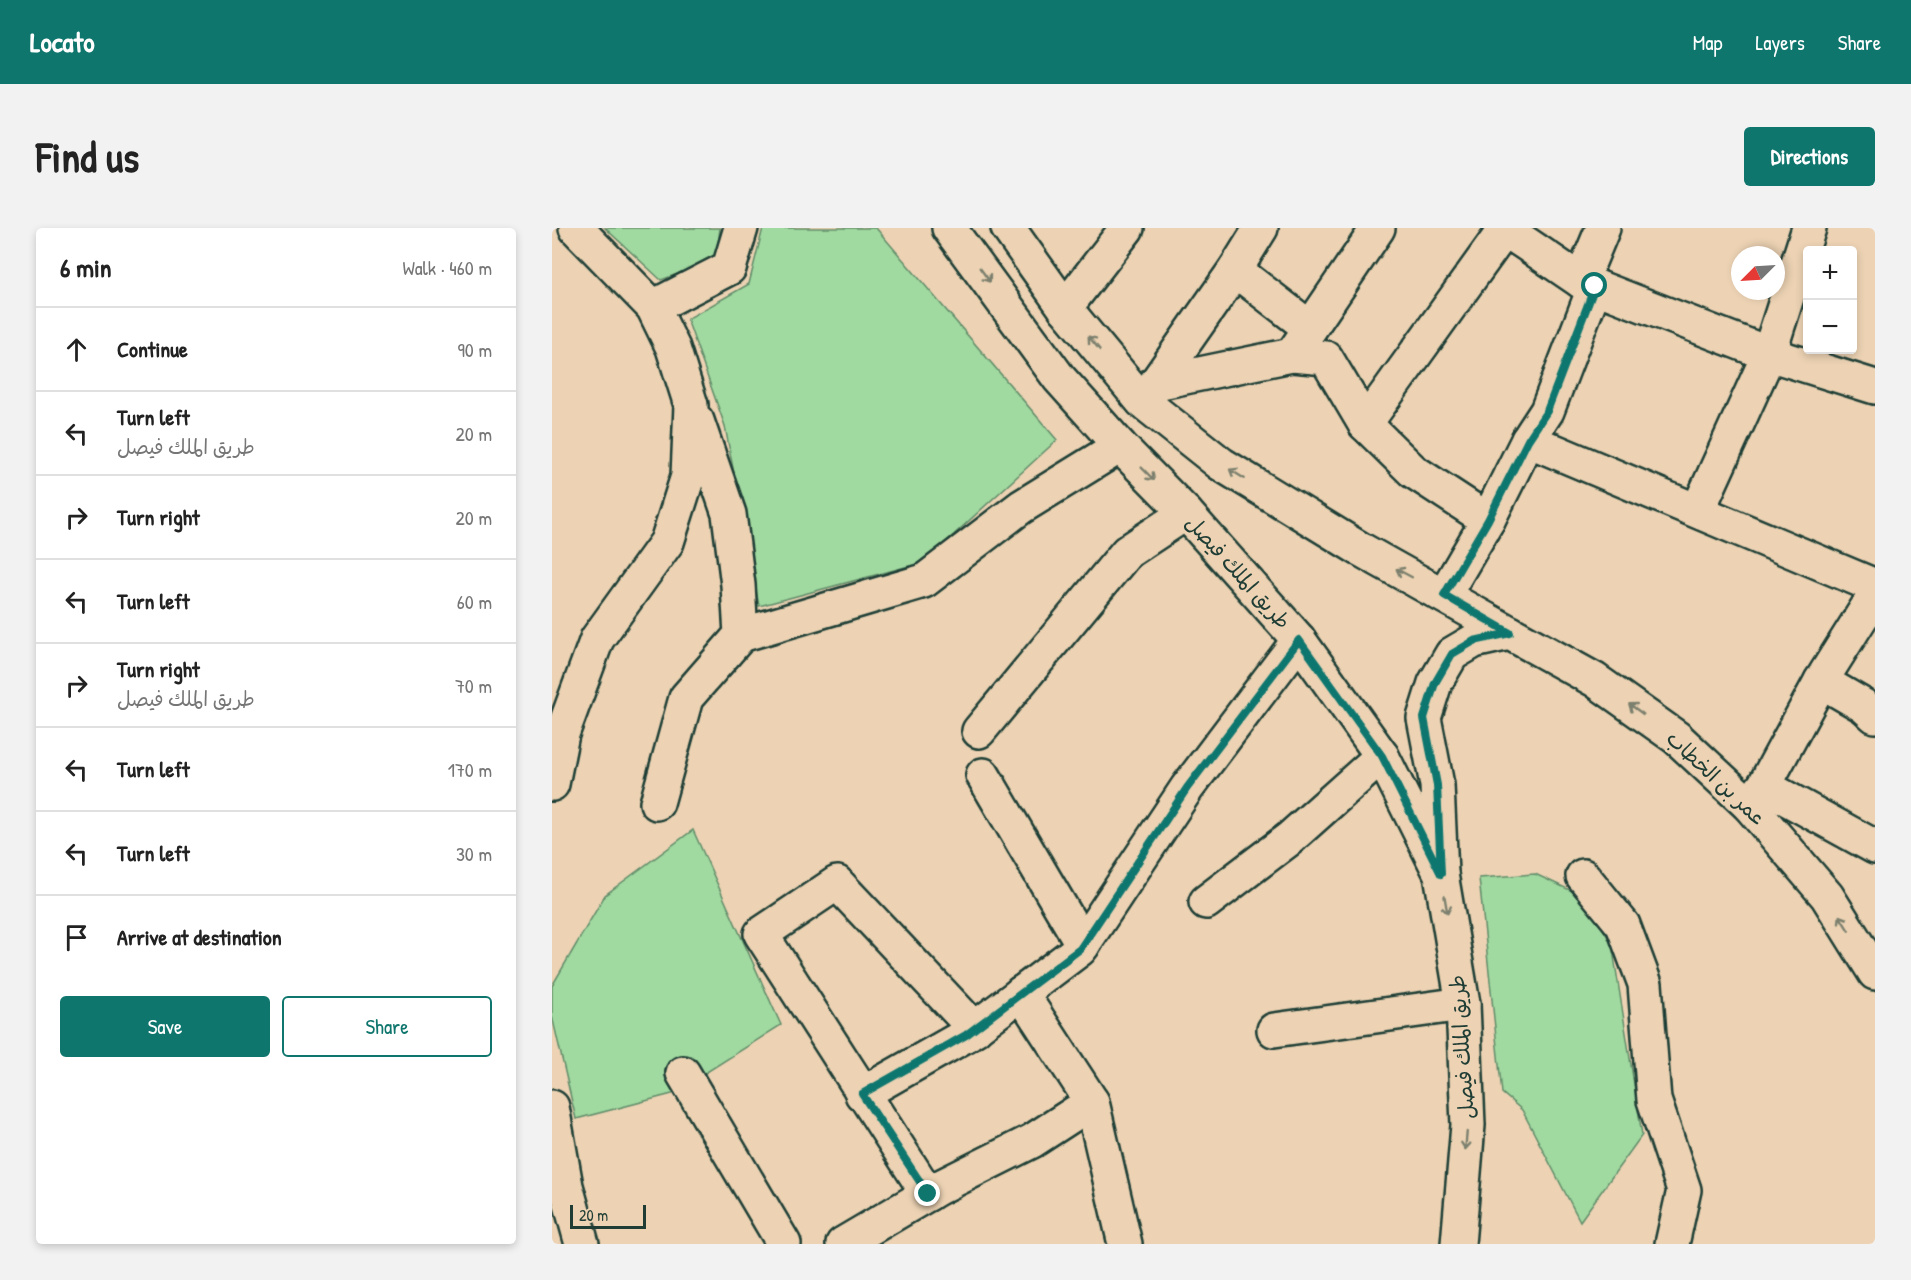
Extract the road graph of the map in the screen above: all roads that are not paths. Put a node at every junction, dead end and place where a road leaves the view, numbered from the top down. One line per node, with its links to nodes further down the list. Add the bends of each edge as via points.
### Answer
1 (576, 228): 13 (street)
2 (741, 228): 13 (street, via 729,268)
3 (950, 228): 23 (street, طريق الملك فيصل, one-way to 23, via 1059,378)
4 (1008, 228): 14 (street)
5 (1127, 228): 14 (street)
6 (1261, 228): 11 (street)
7 (1378, 228): 15 (street)
8 (1604, 228): 12 (street)
9 (1809, 228): 16 (street)
10 (1505, 229): 12 (street); 21 (street)
11 (1235, 270): 15 (street); 19 (street)
12 (1588, 283): 16 (street); 22 (street, via 1547,411)
13 (653, 308): 20 (street, via 673,348)
14 (1065, 308): 19 (street, one-way to 14)
15 (1310, 328): 17 (street)
16 (1769, 354): 18 (street); 24 (street)
17 (1292, 355): 19 (street); 21 (street, via 1326,358)
18 (1875, 387)
19 (1149, 392): 28 (street, one-way to 19, via 1221,464)
20 (692, 405): 31 (street, via 729,514); 38 (street, via 688,476 667,542 597,639 562,734)
21 (1365, 424): 26 (street, via 1413,471)
22 (1528, 440): 24 (street); 26 (street)
23 (1120, 446): 25 (street, طريق الملك فيصل, one-way to 25); 31 (street, via 1021,507 924,581)
24 (1698, 510): 27 (street)
25 (1186, 513): 32 (street, طريق الملك فيصل); 35 (street, via 1127,552)
26 (1488, 520): 28 (street)
27 (1875, 586)
28 (1444, 595): 30 (street)
29 (1875, 595): 33 (street)
30 (1510, 633): 39 (street, عمر بن الخطاب, one-way to 30, via 1595,680); 42 (street, via 1474,641 1452,654 1435,683 1424,718 1437,785)
31 (741, 635): 40 (street, via 686,698)
32 (1299, 640): 36 (street, طريق الملك فيصل); 45 (street, via 1187,788)
33 (1821, 681): 34 (street); 39 (street)
34 (1875, 716)
35 (978, 731)
36 (1382, 756): 42 (street, طريق الملك فيصل); 44 (street, via 1289,839)
37 (983, 775): 45 (street)
38 (552, 784)
39 (1756, 796): 41 (street); 46 (street, عمر بن الخطاب, one-way to 39, via 1827,896)
40 (657, 803)
41 (1875, 847)
42 (1441, 874): 48 (street, طريق الملك فيصل, one-way to 48)
43 (1583, 876): 62 (street, via 1623,925 1644,984 1654,1100 1684,1190)
44 (1206, 902)
45 (1083, 945): 47 (street)
46 (1875, 973)
47 (1021, 993): 49 (street); 53 (street)
48 (1463, 1004): 50 (street); 61 (street, طريق الملك فيصل, one-way to 61, via 1468,1125)
49 (975, 1029): 52 (street); 52 (street, via 837,883 762,934)
50 (1274, 1030)
51 (683, 1072): 58 (street)
52 (862, 1094): 56 (street)
53 (1092, 1102): 56 (street, via 1032,1141); 60 (street)
54 (552, 1107): 55 (street)
55 (559, 1187): 57 (street)
56 (928, 1194): 59 (street)
57 (582, 1244)
58 (784, 1244)
59 (843, 1244)
60 (1125, 1244)
61 (1458, 1244)
62 (1672, 1244)

